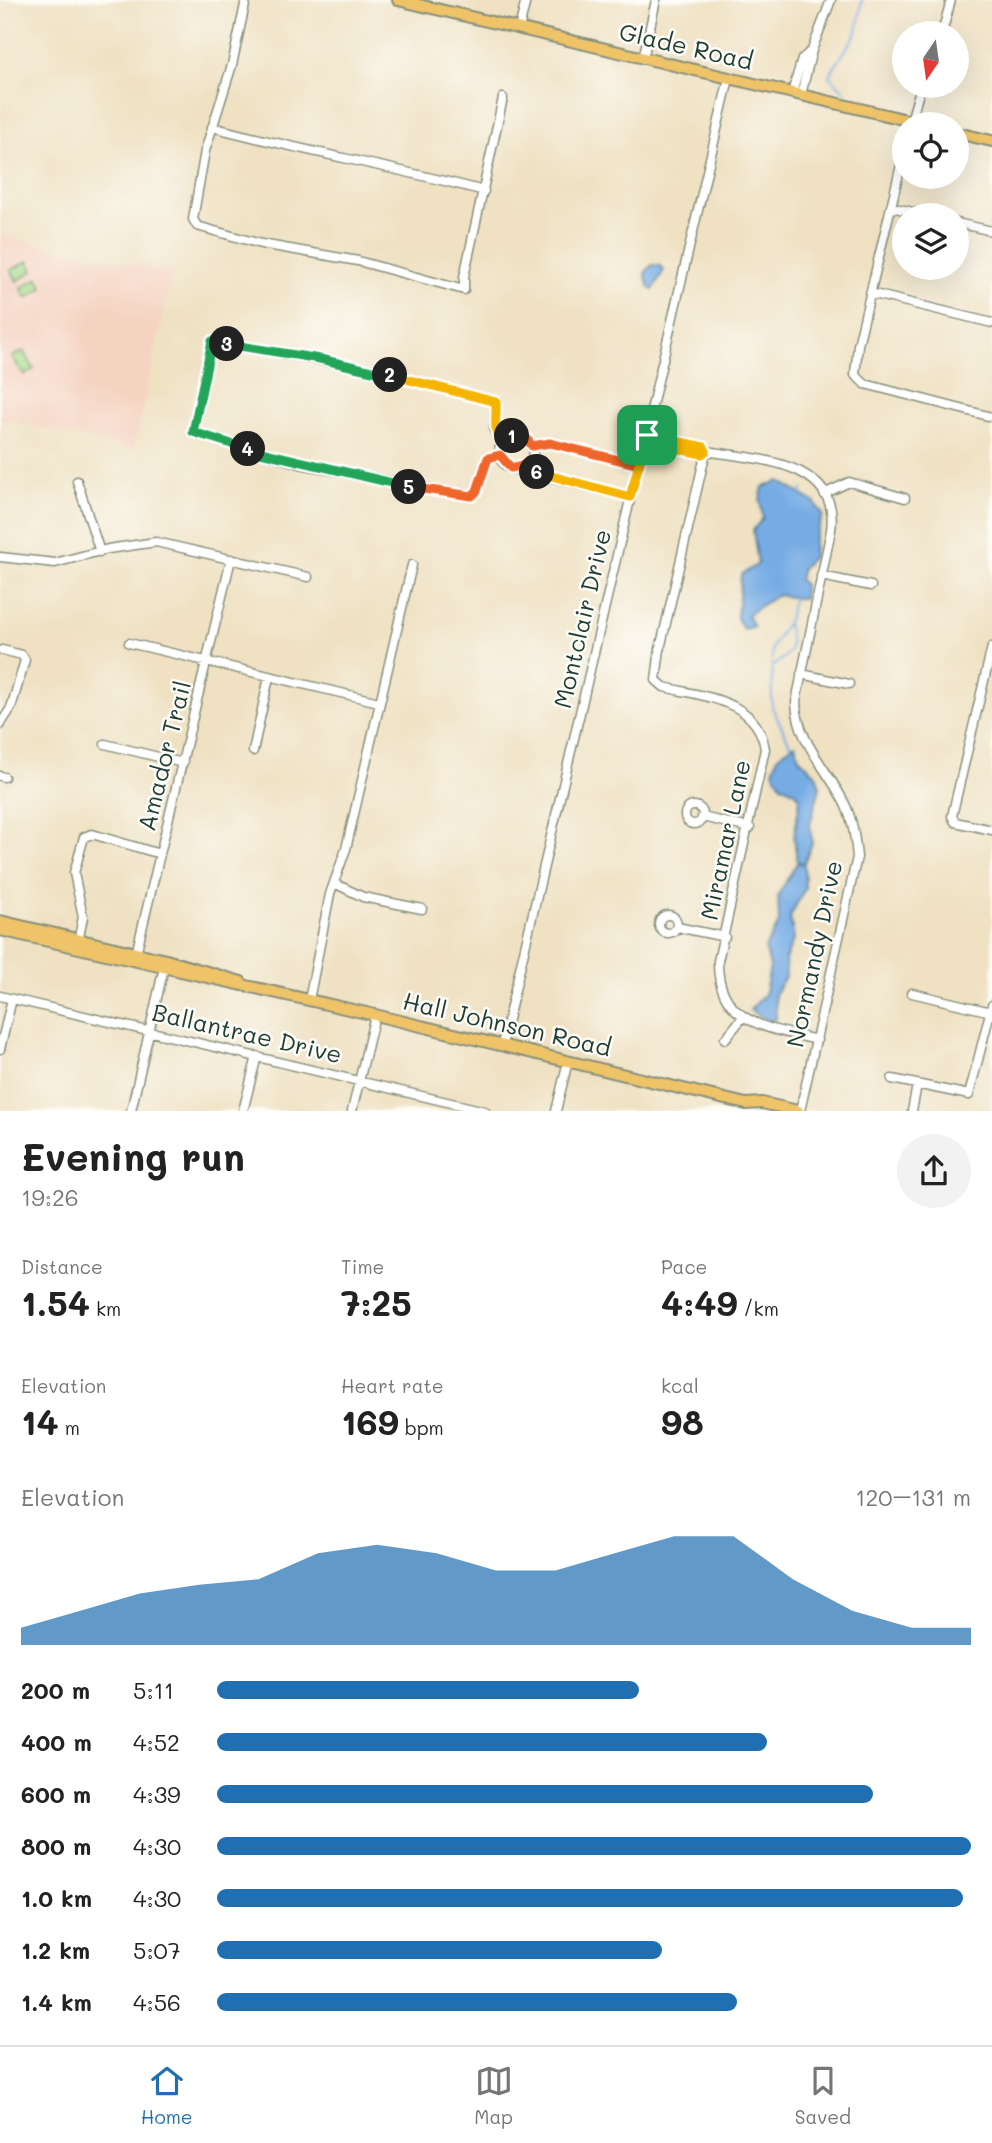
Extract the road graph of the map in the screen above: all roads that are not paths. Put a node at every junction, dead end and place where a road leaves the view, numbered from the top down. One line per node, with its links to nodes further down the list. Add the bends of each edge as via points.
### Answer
1 (246, 0): 14 (street)
2 (398, 0): 8 (main road, Glade Road)
3 (526, 0): 8 (street)
4 (656, 0): 9 (street)
5 (831, 0): 11 (street)
6 (951, 0): 7 (street)
7 (945, 21)
8 (519, 29): 9 (main road, Glade Road)
9 (643, 59): 10 (main road, Glade Road)
10 (729, 78): 11 (main road, Glade Road); 25 (street, Montclair Drive)
11 (797, 94): 13 (main road, Glade Road)
12 (503, 98): 18 (street)
13 (892, 118)
14 (212, 127): 18 (street); 18 (street, via 193,223 261,244 358,261 464,290)
15 (969, 135): 16 (main road)
16 (992, 141)
17 (895, 189): 19 (street)
18 (484, 191)
19 (891, 207): 22 (street)
20 (969, 226): 21 (street)
21 (992, 231)
22 (870, 293): 23 (street); 24 (street, via 854,371 865,384)
23 (992, 323)
24 (992, 417)
25 (646, 438): 28 (street, via 704,447); 31 (street, Montclair Drive)
26 (502, 443): 27 (street, via 510,436 521,436); 29 (street); 29 (street, via 494,430 496,402 345,364 212,341 193,432 300,464 467,496 476,494 488,458)
27 (532, 446): 30 (street); 31 (street, via 550,443)
28 (704, 453): 33 (street, via 769,460 811,478); 56 (street, Miramar Lane, via 656,677 664,687 734,705 755,722 765,750)
29 (500, 455): 30 (street, via 511,468)
30 (528, 464): 34 (street, via 541,475)
31 (639, 465): 34 (street, Montclair Drive)
32 (77, 481): 36 (street)
33 (824, 494): 35 (street, via 849,482); 40 (street, Normandy Drive, via 832,522)
34 (630, 497): 78 (street, Montclair Drive)
35 (905, 498)
36 (100, 552): 37 (street, via 55,563); 38 (street, via 156,542)
37 (0, 557)
38 (231, 559): 41 (street); 46 (street, Amador Trail)
39 (412, 565): 50 (street)
40 (821, 576): 42 (street); 47 (street, Normandy Drive)
41 (308, 577)
42 (871, 586)
43 (130, 643): 46 (street)
44 (992, 648): 57 (street, via 952,816 955,822)
45 (2, 650): 51 (street, via 24,657 11,708)
46 (207, 662): 48 (street); 54 (street, Amador Trail)
47 (801, 674): 49 (street); 77 (street, Normandy Drive, via 796,720 845,803 857,857)
48 (270, 677): 50 (street); 53 (street)
49 (849, 684)
50 (379, 702): 59 (street)
51 (0, 725)
52 (105, 744): 54 (street)
53 (253, 751)
54 (183, 763): 58 (street, Amador Trail)
55 (702, 817): 56 (street)
56 (750, 828): 64 (street, Miramar Lane)
57 (992, 830)
58 (160, 854): 65 (street, via 92,834 84,837 74,873 83,912); 66 (street, Amador Trail)
59 (334, 883): 60 (street, via 363,897); 71 (street)
60 (422, 909)
61 (0, 921): 65 (main road, Hall Johnson Road)
62 (677, 927): 64 (street)
63 (0, 930): 65 (main road, Hall Johnson Road)
64 (725, 937): 74 (street, Miramar Lane, via 718,961 720,982 727,1000)
65 (78, 944): 66 (main road, Hall Johnson Road)
66 (136, 957): 67 (main road, Hall Johnson Road)
67 (165, 964): 71 (main road, Hall Johnson Road, via 226,975 253,987); 75 (street)
68 (912, 993): 72 (street)
69 (0, 996): 70 (street, Ballantrae Drive)
70 (12, 999): 75 (street, Ballantrae Drive); 79 (street)
71 (309, 1000): 73 (main road, Hall Johnson Road)
72 (991, 1009): 84 (street, via 972,1092 967,1096)
73 (375, 1015): 78 (main road, Hall Johnson Road); 83 (street)
74 (743, 1017): 76 (street); 77 (street)
75 (149, 1031): 80 (street, Ballantrae Drive); 87 (street)
76 (725, 1039)
77 (817, 1040): 92 (street, Normandy Drive)
78 (502, 1045): 81 (main road, Hall Johnson Road)
79 (0, 1049)
80 (257, 1056): 83 (street, Ballantrae Drive); 88 (street)
81 (568, 1061): 85 (main road, Hall Johnson Road); 91 (street)
82 (892, 1079): 84 (street)
83 (360, 1080): 86 (street, Ballantrae Drive); 89 (street)
84 (917, 1085): 93 (street)
85 (756, 1107): 92 (main road, Hall Johnson Road, via 762,1103)
86 (464, 1108): 90 (street, Ballantrae Drive)
87 (131, 1111)
88 (243, 1111)
89 (352, 1111)
90 (485, 1111)
91 (556, 1111)
92 (799, 1111)
93 (912, 1111)

